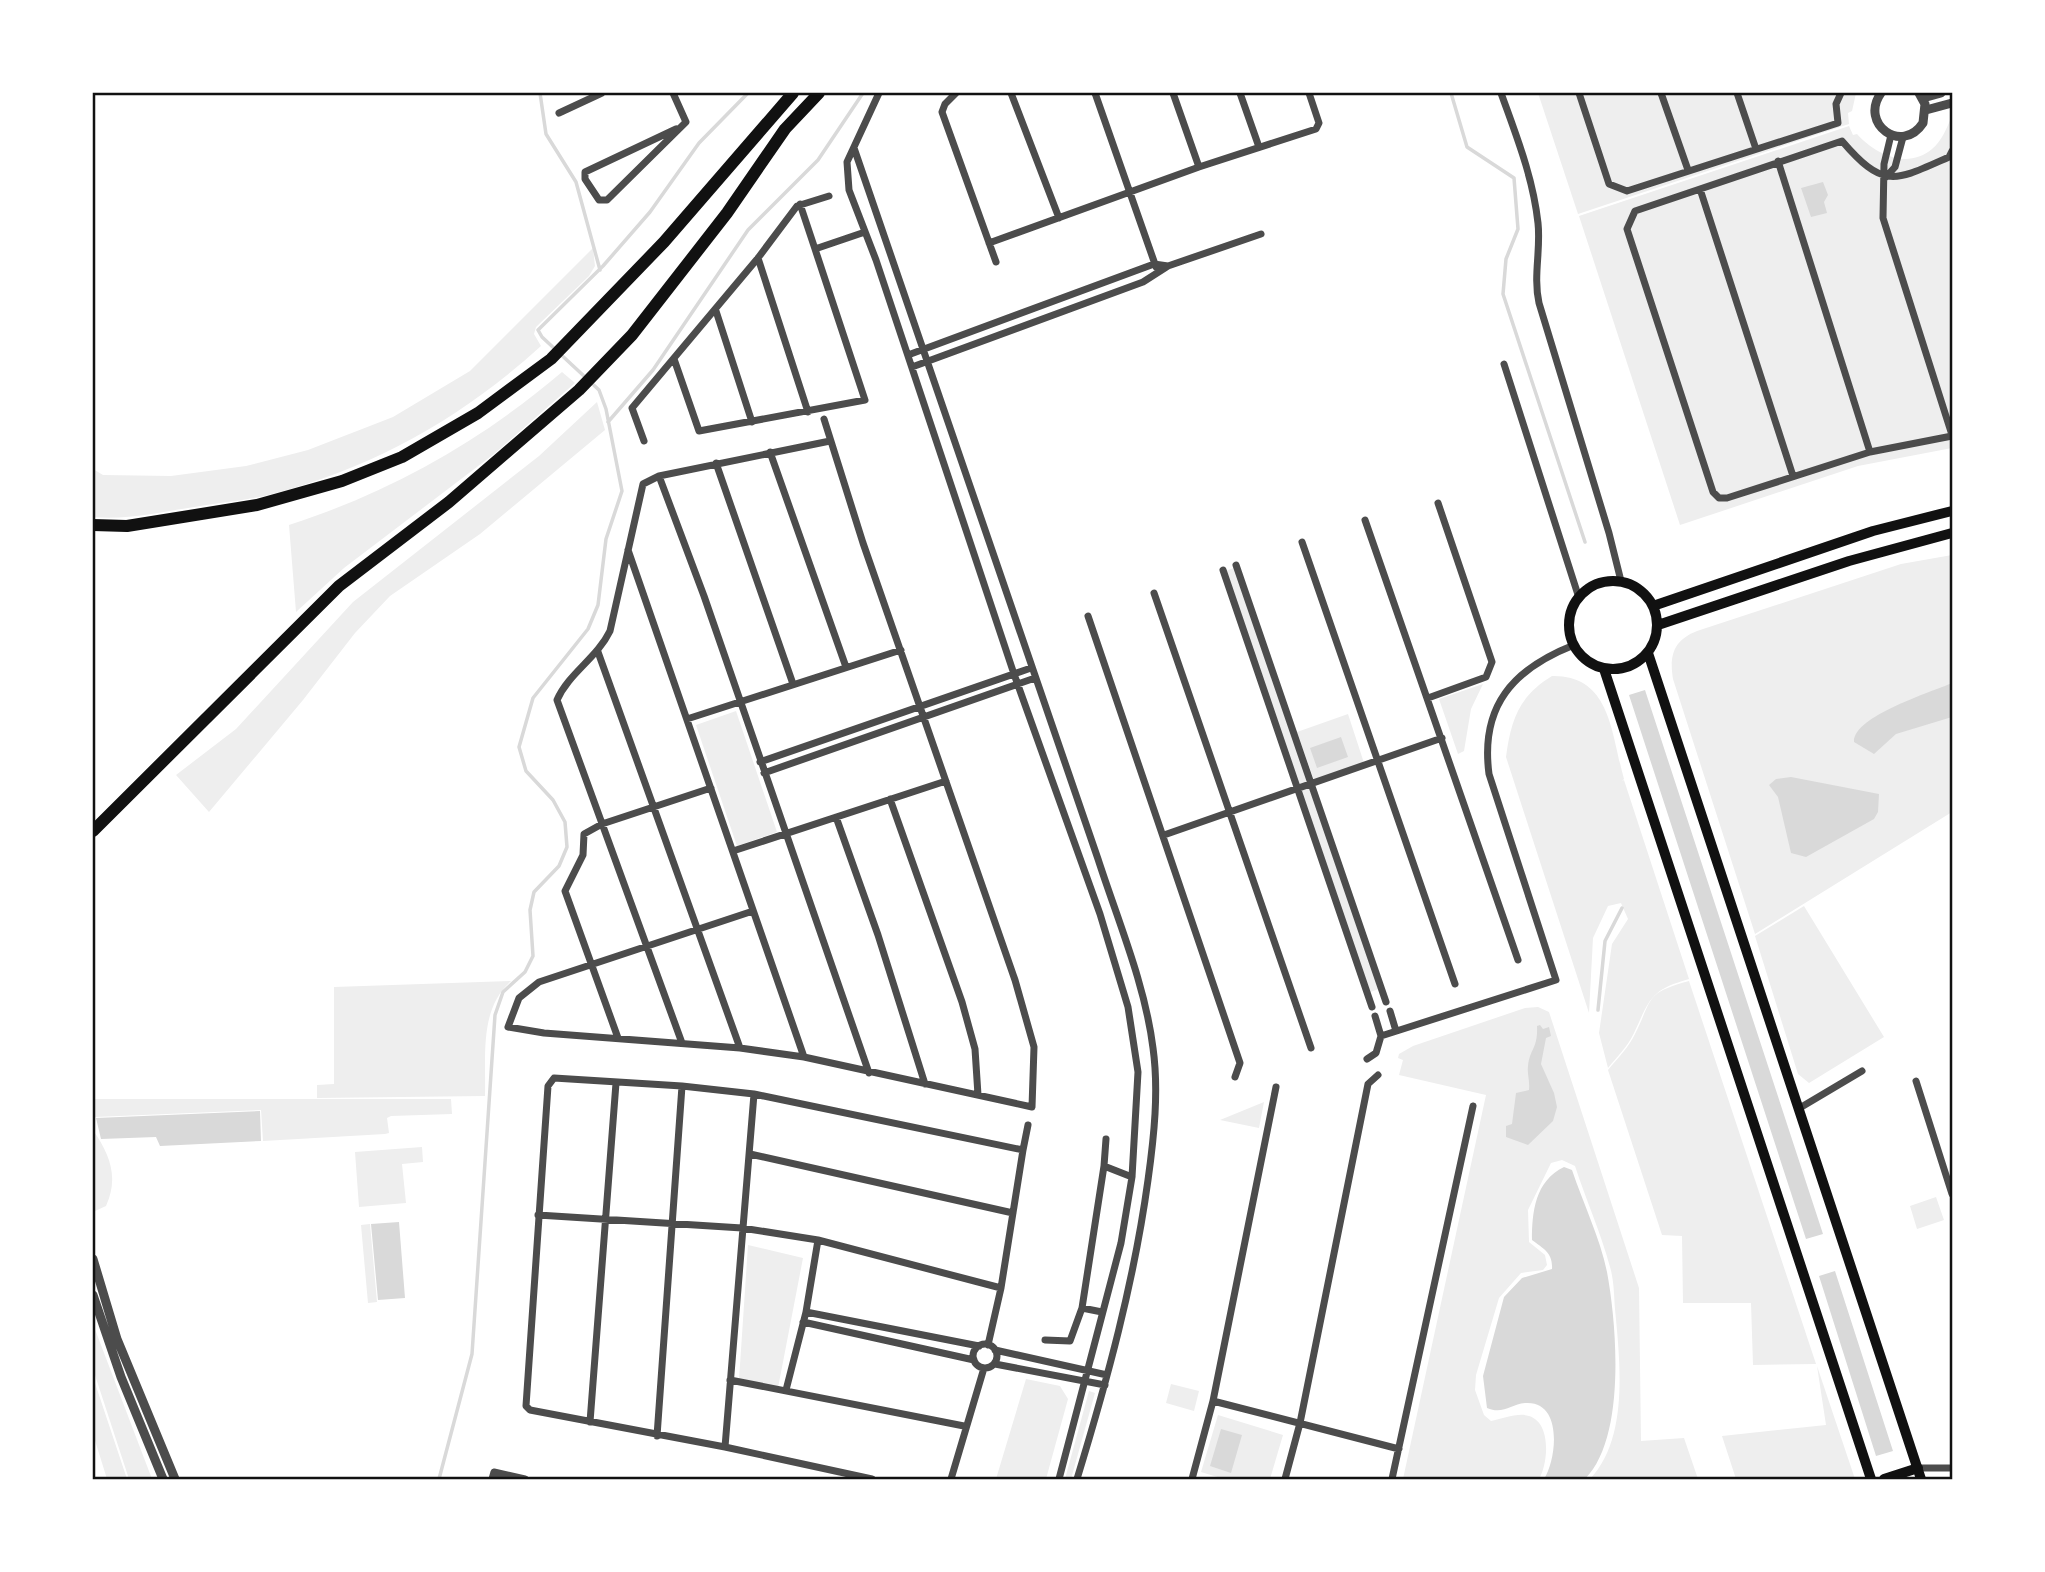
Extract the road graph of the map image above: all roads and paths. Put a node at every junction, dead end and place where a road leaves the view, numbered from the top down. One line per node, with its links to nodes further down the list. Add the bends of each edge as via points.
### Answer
1 (602, 93): 22 (street)
2 (673, 93): 23 (street, via 686,122)
3 (793, 93): 70 (highway, via 664,242 551,359 478,413 402,457 342,481 257,505 127,526)
4 (819, 93): 111 (highway, via 785,129 727,213 632,335 579,390 449,502 339,586)
5 (878, 93): 27 (street)
6 (956, 93): 42 (street, via 942,112)
7 (1011, 93): 39 (street)
8 (1096, 93): 36 (street)
9 (1173, 93): 31 (street)
10 (1241, 93): 26 (street)
11 (1309, 93): 26 (street, via 1319,123 1312,130)
12 (1501, 93): 76 (street, via 1534,197 1539,226 1539,303)
13 (1579, 93): 33 (street, via 1609,184 1627,191)
14 (1661, 93): 33 (street)
15 (1737, 93): 28 (street)
16 (1841, 93): 28 (street, via 1836,104 1838,123)
17 (1881, 93): 24 (street, via 1875,117 1880,128)
18 (1941, 93): 19 (street)
19 (1921, 95): 21 (street)
20 (1952, 103): 21 (street)
21 (1926, 110): 25 (street, via 1920,128)
22 (559, 113)
23 (676, 129): 23 (street, via 585,172 584,179 599,200 607,200)
24 (1891, 135): 25 (street); 34 (street)
25 (1903, 137): 34 (street, via 1895,167)
26 (1259, 147): 31 (street)
27 (854, 148): 40 (street, via 846,176); 50 (street)
28 (1756, 149): 33 (street)
29 (1951, 154): 32 (street); 34 (street, via 1905,177)
30 (1778, 161): 34 (street, via 1842,141); 35 (street); 63 (street)
31 (1199, 167): 36 (street)
32 (1952, 167)
33 (1688, 170)
34 (1885, 178): 59 (street, via 1882,218)
35 (1700, 189): 66 (street); 66 (street, via 1635,211 1627,229 1713,492 1727,498)
36 (1129, 192): 39 (street); 46 (street)
37 (829, 196): 38 (street)
38 (800, 204): 43 (street); 44 (street)
39 (1059, 218): 42 (street)
40 (866, 232): 43 (street); 51 (street)
41 (1261, 234): 47 (street)
42 (989, 243): 45 (street)
43 (816, 250): 56 (street, via 865,400)
44 (758, 258): 49 (street); 56 (street)
45 (996, 262)
46 (1154, 264): 47 (street); 48 (street); 50 (street)
47 (1168, 266): 48 (street)
48 (1158, 274): 53 (street)
49 (716, 310): 52 (street); 58 (street)
50 (924, 349): 51 (street); 53 (street)
51 (908, 355): 55 (street)
52 (674, 359): 58 (street, via 699,431); 60 (street, via 632,408)
53 (929, 360): 55 (street); 87 (street)
54 (1504, 364): 78 (street)
55 (912, 367): 89 (street)
56 (808, 412): 58 (street)
57 (824, 419): 61 (street)
58 (752, 422)
59 (1952, 435): 63 (street)
60 (644, 441)
61 (830, 441): 62 (street); 83 (street)
62 (770, 452): 64 (street); 86 (street)
63 (1870, 452): 66 (street)
64 (716, 463): 65 (street); 91 (street)
65 (659, 476): 73 (street, via 643,484); 94 (street, via 705,596)
66 (1793, 476)
67 (1438, 503): 93 (street, via 1492,662 1486,677)
68 (1952, 511): 79 (main road, via 1873,531)
69 (1366, 520): 93 (street)
70 (93, 526)
71 (1952, 533): 81 (main road, via 1849,561)
72 (1303, 542): 99 (street)
73 (628, 550): 84 (street, via 613,621); 97 (street)
74 (1236, 565): 103 (street)
75 (1223, 570): 105 (street)
76 (1621, 581): 78 (main road, via 1593,586); 79 (main road, via 1640,590)
77 (1154, 593): 108 (street)
78 (1579, 598): 82 (main road, via 1570,616)
79 (1653, 606): 81 (main road)
80 (1088, 616): 113 (street)
81 (1658, 625): 85 (main road)
82 (1574, 645): 88 (main road, via 1586,660); 127 (street, via 1543,657 1502,696 1490,721 1486,749 1489,774 1556,980)
83 (901, 650): 86 (street); 95 (street)
84 (598, 652): 107 (street); 110 (street, via 565,684 557,700)
85 (1648, 653): 88 (main road, via 1624,669); 149 (main road)
86 (846, 667): 91 (street)
87 (1031, 668): 89 (street); 90 (street)
88 (1604, 669): 202 (main road)
89 (1014, 674): 92 (street); 95 (street)
90 (1035, 678): 92 (street); 120 (street)
91 (793, 684): 94 (street)
92 (1018, 684): 96 (street); 121 (street)
93 (1428, 698): 98 (street)
94 (738, 702): 97 (street); 100 (street)
95 (921, 707): 96 (street); 100 (street)
96 (924, 717): 101 (street); 102 (street)
97 (687, 719): 104 (street)
98 (1442, 738): 99 (street); 118 (street)
99 (1378, 761): 103 (street); 122 (street)
100 (760, 762): 101 (street)
101 (764, 773): 112 (street)
102 (946, 781): 106 (street); 147 (street, via 1034,1047 1032,1107)
103 (1312, 784): 105 (street); 123 (street)
104 (711, 788): 107 (street); 114 (street)
105 (1297, 789): 108 (street); 124 (street)
106 (890, 799): 109 (street); 147 (street, via 962,1002 975,1049)
107 (654, 808): 110 (street); 116 (street)
108 (1230, 812): 113 (street); 132 (street)
109 (836, 817): 112 (street); 143 (street)
110 (602, 824): 117 (street); 119 (street, via 585,831 583,855 566,886)
111 (93, 831)
112 (785, 835): 114 (street); 138 (street)
113 (1164, 835): 140 (street, via 1240,1063)
114 (733, 851): 115 (street)
115 (753, 911): 116 (street); 134 (street)
116 (698, 930): 117 (street); 131 (street)
117 (646, 947): 119 (street); 130 (street)
118 (1518, 960)
119 (591, 965): 129 (street); 129 (street, via 539,982 519,998 509,1023 512,1030)
120 (1134, 969): 121 (street); 177 (street, via 1153,1047 1153,1141 1140,1239)
121 (1118, 974): 155 (street, via 1138,1072)
122 (1455, 984)
123 (1387, 1002)
124 (1372, 1007)
125 (1390, 1012): 127 (street)
126 (1375, 1016): 128 (street)
127 (1396, 1031): 128 (street)
128 (1381, 1036): 133 (street)
129 (618, 1038): 130 (street)
130 (681, 1044): 131 (street)
131 (740, 1048): 134 (street)
132 (1311, 1048)
133 (1376, 1053): 135 (street); 136 (street)
134 (804, 1057): 138 (street)
135 (1367, 1059)
136 (1381, 1063)
137 (1861, 1071): 149 (street)
138 (869, 1073): 143 (street)
139 (1378, 1075): 184 (street, via 1368,1084)
140 (1236, 1077)
141 (1916, 1081): 156 (street)
142 (616, 1083): 144 (street); 158 (street, via 554,1078 549,1082); 159 (street)
143 (925, 1084): 147 (street)
144 (682, 1086): 146 (street); 160 (street)
145 (1276, 1087): 182 (street)
146 (754, 1094): 152 (street); 153 (street)
147 (978, 1096)
148 (1474, 1105): 188 (street)
149 (1798, 1109): 189 (main road)
150 (1028, 1125): 152 (street)
151 (1106, 1139): 154 (street)
152 (1023, 1150): 157 (street)
153 (750, 1154): 157 (street); 161 (street)
154 (1104, 1166): 155 (street); 166 (street)
155 (1132, 1177): 168 (street, via 1121,1243)
156 (1952, 1194)
157 (1013, 1213): 164 (street)
158 (538, 1215): 159 (street); 183 (street, via 526,1406)
159 (606, 1218): 160 (street); 183 (street)
160 (672, 1225): 161 (street); 186 (street)
161 (742, 1228): 162 (street); 178 (street)
162 (818, 1240): 164 (street); 167 (street)
163 (93, 1259): 193 (street, via 117,1339)
164 (1001, 1288): 171 (street)
165 (93, 1295): 192 (street)
166 (1082, 1308): 168 (street); 170 (street, via 1070,1341)
167 (806, 1312): 169 (street); 171 (street)
168 (1102, 1312): 176 (street)
169 (803, 1322): 173 (street); 181 (street)
170 (1045, 1340)
171 (984, 1345): 172 (street); 173 (street, via 974,1352)
172 (995, 1350): 174 (street); 176 (street)
173 (974, 1360): 175 (street)
174 (995, 1364): 175 (street); 179 (street)
175 (984, 1368): 185 (street)
176 (1088, 1371): 177 (street); 179 (street)
177 (1107, 1375): 180 (street)
178 (730, 1380): 181 (street); 187 (street)
179 (1086, 1381): 180 (street); 197 (street)
180 (1105, 1385): 198 (street)
181 (786, 1390): 185 (street)
182 (1213, 1401): 184 (street); 199 (street)
183 (590, 1422): 186 (street)
184 (1300, 1423): 188 (street); 200 (street)
185 (964, 1426): 196 (street)
186 (657, 1436): 187 (street)
187 (726, 1447): 195 (street)
188 (1399, 1449): 201 (street)
189 (1918, 1468): 190 (street); 203 (main road); 204 (main road)
190 (1952, 1468)
191 (493, 1476): 194 (street)
192 (163, 1479)
193 (175, 1479)
194 (525, 1479)
195 (872, 1479)
196 (951, 1479)
197 (1059, 1479)
198 (1077, 1479)
199 (1192, 1479)
200 (1285, 1479)
201 (1392, 1479)
202 (1871, 1479)
203 (1884, 1479)
204 (1921, 1479)

